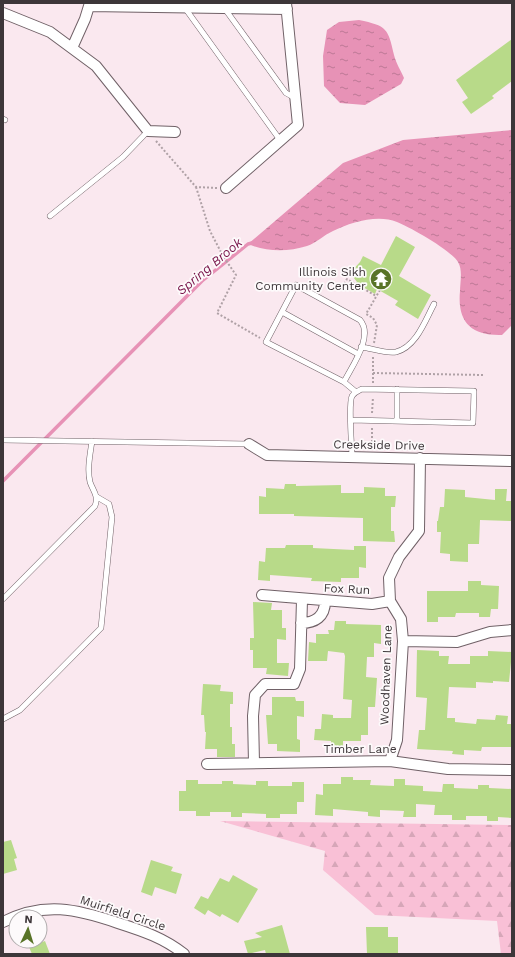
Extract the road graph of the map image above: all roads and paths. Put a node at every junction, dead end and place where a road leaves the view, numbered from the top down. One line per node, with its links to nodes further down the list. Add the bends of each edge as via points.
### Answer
1 (89, 5): 3 (street); 6 (street)
2 (286, 6): 4 (street); 7 (street)
3 (184, 7): 4 (street); 10 (lane)
4 (224, 8): 7 (lane, via 286,93)
5 (3, 13): 6 (street, via 50,32)
6 (72, 48): 8 (street, via 96,66)
7 (295, 98): 10 (street, via 298,125)
8 (148, 131): 9 (street); 11 (path); 13 (lane, via 123,157)
9 (175, 132)
10 (280, 140): 12 (street)
11 (196, 187): 12 (path); 19 (path, via 210,231 236,275 217,313)
12 (226, 188)
13 (50, 216)
14 (332, 283): 16 (path, via 342,288 347,279)
15 (380, 290): 16 (path)
16 (376, 296): 21 (path, via 366,314 374,318 377,325)
17 (434, 304): 21 (lane, via 412,343 395,352)
18 (282, 312): 19 (lane); 20 (lane, via 296,285 360,320 366,332); 22 (lane)
19 (266, 342): 25 (lane)
20 (361, 346): 21 (lane); 22 (lane)
21 (373, 349)
22 (358, 354): 25 (lane)
23 (373, 373): 24 (path)
24 (483, 375)
25 (344, 382): 27 (lane)
26 (397, 389): 27 (lane, via 362,389); 29 (lane); 29 (lane, via 474,391 473,423)
27 (356, 392): 28 (lane, via 351,398)
28 (351, 420): 29 (lane); 33 (lane)
29 (397, 421)
30 (3, 440): 31 (lane)
31 (92, 441): 32 (lane); 36 (lane, via 88,469 90,484)
32 (249, 444): 33 (street, Creekside Drive, via 267,456)
33 (352, 457): 34 (street, Creekside Drive)
34 (420, 458): 35 (street, Creekside Drive); 41 (street, via 419,531 399,557 389,578)
35 (512, 461)
36 (96, 497): 38 (lane, via 95,506); 45 (lane, via 110,504 112,517 101,628 20,710)
37 (262, 595): 39 (street, Fox Run)
38 (3, 599)
39 (302, 600): 40 (street, Fox Run); 42 (street)
40 (325, 601): 41 (street, Fox Run, via 372,604); 42 (street, via 319,619 312,623)
41 (390, 602): 44 (street, Woodhaven Lane, via 401,619)
42 (301, 623): 47 (street, via 300,669 294,684 265,684 255,695)
43 (511, 628): 44 (street, via 457,642)
44 (403, 641): 46 (street, Woodhaven Lane, via 396,740)
45 (3, 718)
46 (390, 760): 47 (street, Timber Lane); 49 (street, Timber Lane, via 448,769)
47 (254, 763): 48 (street, Timber Lane)
48 (207, 764)
49 (512, 770)
50 (3, 922): 51 (street, Muirfield Circle, via 39,910 72,909 151,933)
51 (184, 954)

